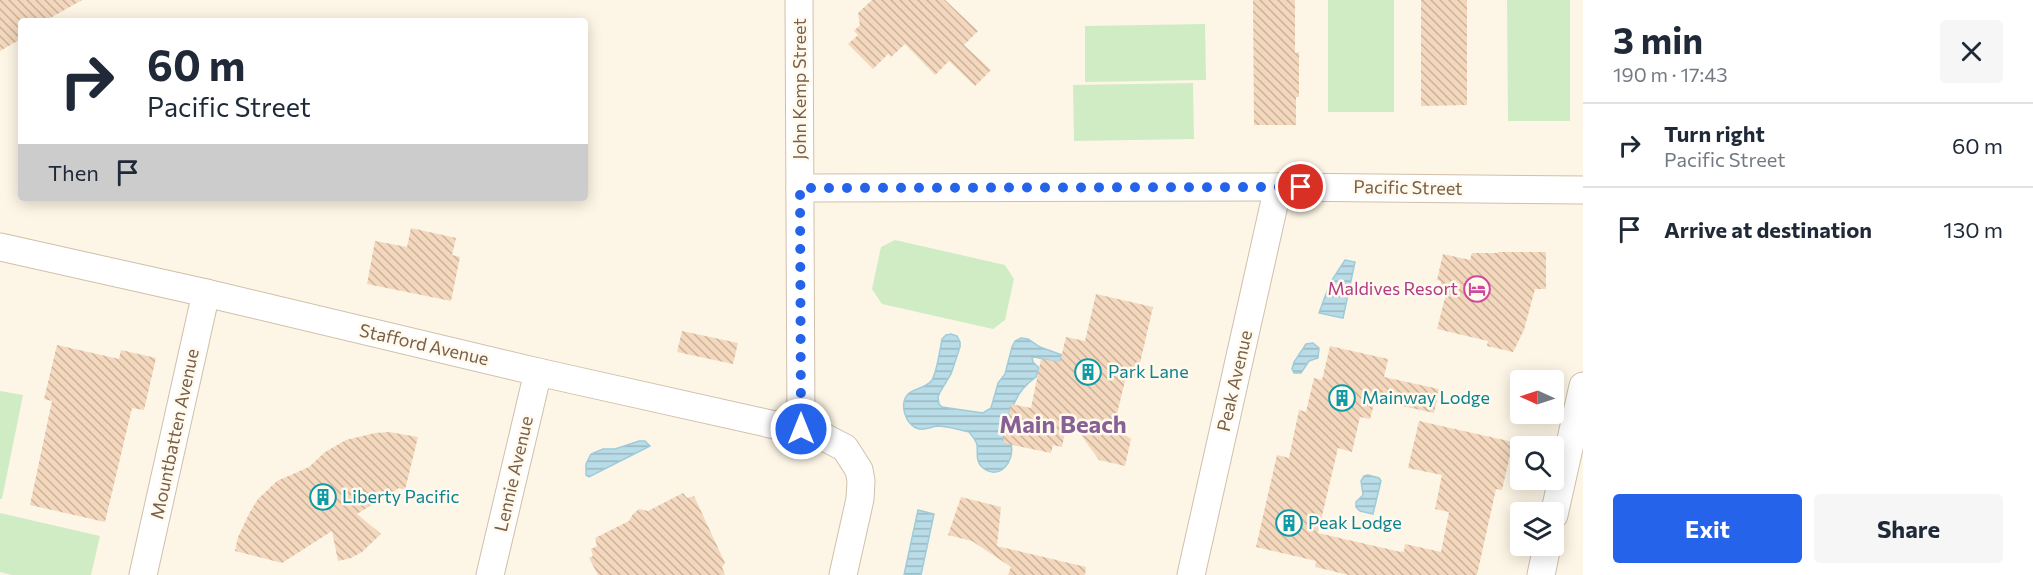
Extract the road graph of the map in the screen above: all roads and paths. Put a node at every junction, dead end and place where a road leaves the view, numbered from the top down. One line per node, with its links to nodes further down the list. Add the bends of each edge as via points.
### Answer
1 (799, 0): 3 (street, John Kemp Street)
2 (1278, 187): 3 (street, Pacific Street); 4 (street, Pacific Street); 15 (street, Peak Avenue)
3 (800, 188): 9 (street, John Kemp Street)
4 (1583, 190)
5 (0, 247): 6 (street, Stafford Avenue)
6 (206, 293): 7 (street, Stafford Avenue); 12 (street, Mountbatten Avenue)
7 (538, 372): 9 (street, Stafford Avenue); 13 (street, Lennie Avenue)
8 (1583, 386): 10 (street)
9 (801, 429): 14 (street, Stafford Avenue, via 845,448 859,470 860,499)
10 (1557, 502)
11 (1545, 556): 16 (street)
12 (143, 575)
13 (490, 575)
14 (843, 575)
15 (1191, 575)
16 (1540, 575)

